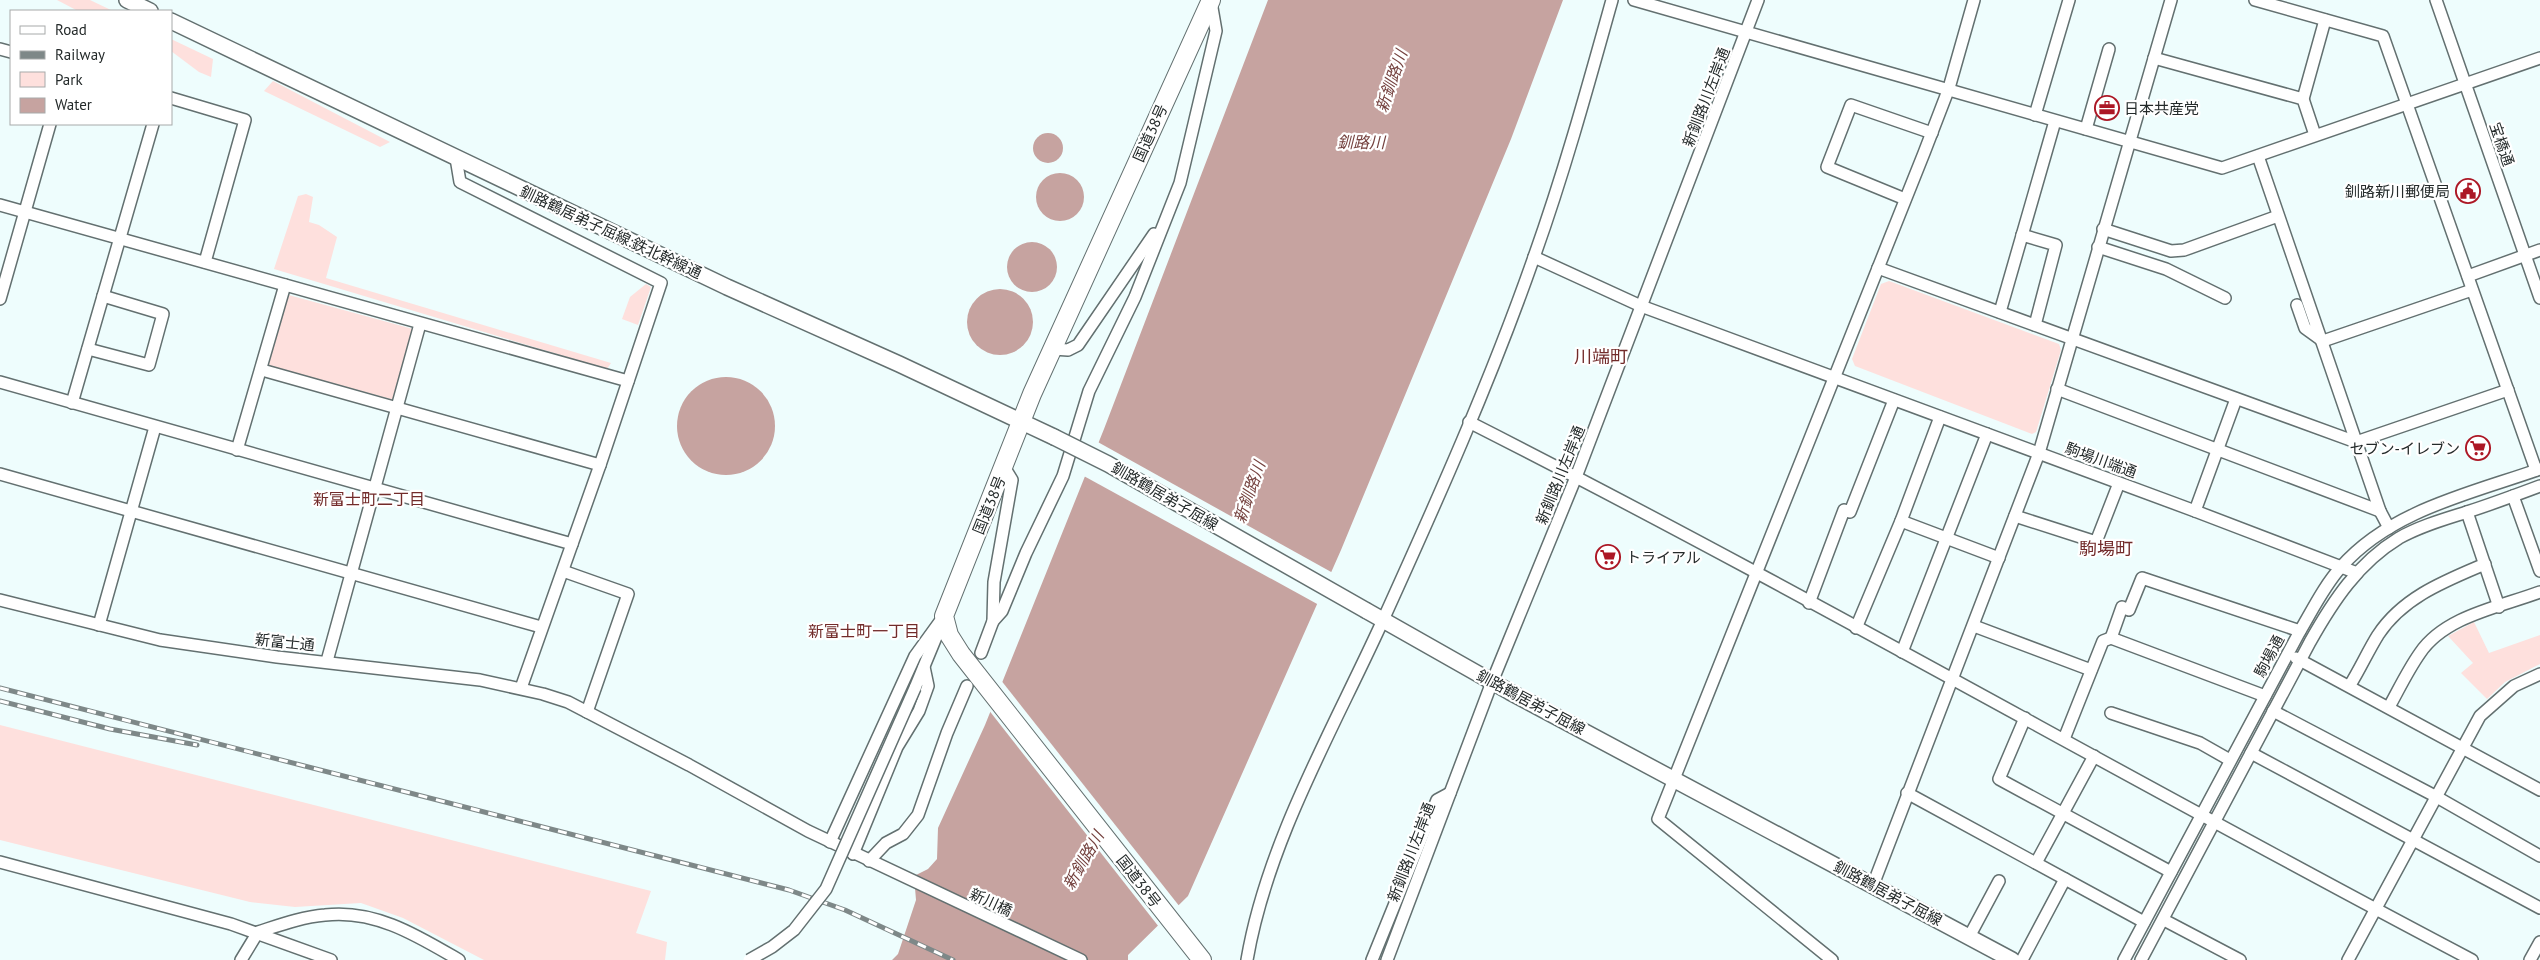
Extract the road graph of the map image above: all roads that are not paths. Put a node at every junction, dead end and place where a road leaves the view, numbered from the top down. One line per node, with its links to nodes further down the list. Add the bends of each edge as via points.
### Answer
1 (126, 0): 11 (main road)
2 (1211, 0): 37 (street, via 1216,31 1180,183); 64 (highway, 国道38号)
3 (1612, 0): 45 (street)
4 (1634, 0): 14 (street)
5 (1758, 0): 14 (street, 新釧路川左岸通)
6 (1974, 0): 19 (street)
7 (2068, 0): 23 (street)
8 (2171, 0): 16 (street)
9 (2255, 0): 12 (street)
10 (2436, 0): 18 (street, 宝橋通)
11 (148, 10)
12 (2325, 20): 21 (street); 22 (street, via 2383,36)
13 (172, 22): 32 (main road, 釧路鶴居弟子屈線:鉄北幹線通)
14 (1748, 31): 19 (street); 57 (street, 新釧路川左岸通)
15 (2109, 49): 27 (street)
16 (2154, 58): 21 (street); 30 (street)
17 (2540, 58): 18 (street)
18 (2465, 84): 22 (street); 44 (street, 宝橋通)
19 (1949, 88): 23 (street); 28 (street)
20 (172, 98): 46 (street, via 245,120)
21 (2303, 99): 29 (street)
22 (2407, 104): 29 (street); 49 (street)
23 (2035, 115): 24 (street)
24 (2055, 120): 27 (street); 39 (street)
25 (50, 125): 35 (street)
26 (153, 125): 40 (street)
27 (2086, 130): 30 (street)
28 (1932, 133): 33 (street); 33 (street, via 1850,105 1827,167)
29 (2315, 135): 31 (street)
30 (2129, 142): 31 (street, via 2222,168); 38 (street)
31 (2258, 156): 36 (street)
32 (456, 158): 67 (street, via 460,182 661,283); 76 (main road, 釧路鶴居弟子屈線:鉄北幹線通, via 727,287)
33 (1905, 199): 47 (street)
34 (0, 205): 35 (street)
35 (26, 212): 40 (street); 55 (street)
36 (2278, 216): 43 (street, via 2184,250); 62 (street)
37 (1165, 218): 64 (street, via 1078,345 1068,350); 117 (street, via 1135,297 1089,392 1063,476 1002,611)
38 (2103, 229): 41 (street); 43 (street)
39 (2022, 235): 58 (street); 60 (street, via 2056,245)
40 (120, 239): 46 (street); 52 (street)
41 (2098, 247): 48 (street); 61 (street)
42 (2540, 250): 44 (street)
43 (2171, 251): 48 (street)
44 (2525, 256): 49 (street); 54 (street, 宝橋通)
45 (1534, 257): 57 (street, 駒場川端通); 77 (street)
46 (205, 262): 50 (street)
47 (1878, 268): 58 (street); 66 (street)
48 (2166, 269): 53 (street)
49 (2468, 276): 51 (street)
50 (285, 285): 59 (street); 65 (street)
51 (2472, 290): 62 (street); 70 (street)
52 (103, 296): 63 (street); 63 (street, via 163,314 149,365)
53 (2225, 298)
54 (2540, 298)
55 (0, 299)
56 (2297, 305): 62 (street, via 2305,328)
57 (1641, 306): 66 (street, 駒場川端通); 89 (street, 新釧路川左岸通)
58 (2000, 312): 60 (street)
59 (420, 324): 67 (street); 74 (street)
60 (2035, 325): 61 (street)
61 (2071, 339): 69 (street); 71 (street)
62 (2323, 341): 81 (street)
63 (88, 349): 73 (street)
64 (1053, 349): 76 (highway, 国道38号)
65 (262, 370): 74 (street); 82 (street)
66 (1834, 377): 72 (street, 駒場川端通); 110 (street)
67 (628, 380): 85 (street)
68 (0, 382): 73 (street)
69 (2057, 389): 83 (street); 84 (street)
70 (2508, 390): 81 (street); 87 (street)
71 (2236, 399): 81 (street); 83 (street)
72 (1894, 400): 75 (street, 駒場川端通); 113 (street, via 1850,512 1844,510)
73 (72, 403): 78 (street)
74 (396, 406): 85 (street); 92 (street)
75 (1940, 417): 79 (street, 駒場川端通); 99 (street)
76 (1021, 421): 80 (main road, 釧路鶴居弟子屈線:鉄北幹線通); 86 (highway, 国道38号)
77 (1469, 422): 89 (street); 116 (street)
78 (155, 427): 82 (street); 96 (street)
79 (1987, 434): 84 (street, 駒場川端通); 101 (street)
80 (1054, 437): 116 (main road, 釧路鶴居弟子屈線, bridge, via 1108,464)
81 (2356, 442): 95 (street)
82 (237, 450): 92 (street)
83 (2217, 450): 94 (street); 95 (street)
84 (2039, 454): 90 (street, 駒場川端通); 98 (street)
85 (600, 464): 102 (street)
86 (1004, 467): 115 (highway, 国道38号); 117 (street, via 1012,480 994,582)
87 (2538, 470): 100 (street, 駒場通, via 2438,503)
88 (0, 474): 96 (street)
89 (1576, 477): 110 (street); 134 (street, 新釧路川左岸通)
90 (2119, 483): 94 (street, 駒場川端通); 98 (street, via 2096,542)
91 (2540, 486): 93 (street, 駒場通)
92 (375, 488): 102 (street); 108 (street)
93 (2513, 496): 97 (street, 駒場通); 107 (street)
94 (2195, 511): 105 (street, 駒場川端通)
95 (2380, 511): 100 (street)
96 (131, 512): 108 (street); 118 (street)
97 (2467, 512): 104 (street); 109 (street, 駒場通, via 2400,538)
98 (2015, 516): 103 (street)
99 (1901, 521): 101 (street); 121 (street)
100 (2389, 528): 105 (street, 駒場通)
101 (1947, 538): 103 (street); 124 (street)
102 (572, 544): 106 (street)
103 (1999, 558): 119 (street)
104 (2485, 564): 114 (street); 135 (street, via 2410,601 2379,634)
105 (2341, 566): 109 (street, 駒場川端通); 122 (street, 駒場通)
106 (563, 571): 120 (street); 140 (street, via 628,594)
107 (2540, 571)
108 (352, 573): 120 (street); 128 (street)
109 (2357, 573): 127 (street, 駒場通, via 2329,609)
110 (1756, 574): 113 (street); 148 (street)
111 (2540, 592): 114 (street)
112 (0, 600): 118 (street, 新富士通)
113 (1809, 603): 121 (street)
114 (2499, 607): 138 (street, via 2441,630 2420,652)
115 (944, 616): 129 (street); 133 (highway, 国道38号, via 949,635); 157 (street, via 915,656)
116 (1383, 620): 134 (main road, 釧路鶴居弟子屈線); 180 (street, via 1276,855)
117 (993, 621): 125 (street)
118 (99, 624): 128 (street, 新富士通, via 160,640 209,648)
119 (1974, 626): 130 (street); 132 (street)
120 (541, 627): 136 (street)
121 (1856, 628): 124 (street)
122 (2300, 631): 123 (street, via 2142,578 2129,610 2122,607); 126 (street, 駒場通)
123 (2111, 638): 130 (street, via 2103,641); 137 (street)
124 (1902, 652): 132 (street)
125 (980, 653)
126 (2287, 653): 127 (street); 137 (street, 駒場通)
127 (2301, 660): 135 (street); 139 (street, 駒場通)
128 (327, 661): 136 (street, 新富士通)
129 (924, 667): 158 (street, via 928,686 919,711 897,747); 177 (street, bridge, via 826,889 794,930)
130 (2091, 670): 143 (street)
131 (2540, 674): 144 (street, via 2514,686 2480,716)
132 (1953, 678): 142 (street); 151 (street)
133 (973, 680): 160 (street, via 947,733 918,815 903,834 886,843); 179 (highway, 国道38号)
134 (1492, 682): 148 (main road, 釧路鶴居弟子屈線); 150 (street, 新釧路川左岸通)
135 (2350, 685): 138 (street)
136 (520, 688): 140 (street, 新富士通, via 568,702)
137 (2264, 696): 147 (street, 駒場通)
138 (2389, 707): 144 (street)
139 (2273, 711): 145 (street, 駒場通); 152 (street)
140 (587, 712): 157 (street, 新富士通)
141 (2111, 713): 147 (street, via 2200,743)
142 (2025, 718): 143 (street); 153 (street, via 1999,779)
143 (2064, 739): 146 (street)
144 (2462, 748): 149 (street); 152 (street)
145 (2251, 753): 155 (street, 駒場通); 156 (street)
146 (2094, 756): 153 (street); 154 (street)
147 (2230, 760): 154 (street, 駒場通)
148 (1675, 779): 166 (main road, 釧路鶴居弟子屈線); 183 (street, via 1658,820)
149 (2540, 790)
150 (1450, 793): 181 (street, via 1437,800); 182 (street, 新釧路川左岸通)
151 (1906, 793): 162 (street); 166 (street)
152 (2436, 796): 156 (street); 159 (street)
153 (2063, 813): 162 (street); 163 (street)
154 (2201, 813): 155 (street); 163 (street, 駒場通)
155 (2214, 822): 168 (street); 169 (street, 駒場通)
156 (2413, 839): 167 (street); 168 (street)
157 (830, 842): 158 (street, 新川橋)
158 (854, 854): 160 (street, 新川橋)
159 (2540, 856)
160 (869, 861): 178 (street, 新川橋)
161 (0, 862): 171 (street)
162 (2036, 863): 164 (street)
163 (2171, 872): 170 (street, 駒場通)
164 (2065, 879): 170 (street); 185 (street)
165 (1998, 881): 172 (street)
166 (1872, 885): 172 (main road, 釧路鶴居弟子屈線)
167 (2540, 908)
168 (2375, 909): 189 (street); 190 (street)
169 (2164, 920): 187 (street, 駒場通); 188 (street)
170 (2144, 922): 186 (street, 駒場通)
171 (258, 932): 174 (street); 175 (street); 176 (street, via 306,918 349,914 387,923)
172 (1969, 937): 184 (main road, 釧路鶴居弟子屈線)
173 (2540, 942): 191 (street)
174 (240, 960)
175 (331, 960)
176 (459, 960)
177 (749, 960)
178 (1081, 960)
179 (1202, 960)
180 (1247, 960)
181 (1372, 960)
182 (1387, 960)
183 (1832, 960)
184 (2012, 960)
185 (2022, 960)
186 (2124, 960)
187 (2141, 960)
188 (2240, 960)
189 (2348, 960)
190 (2472, 960)
191 (2530, 960)

